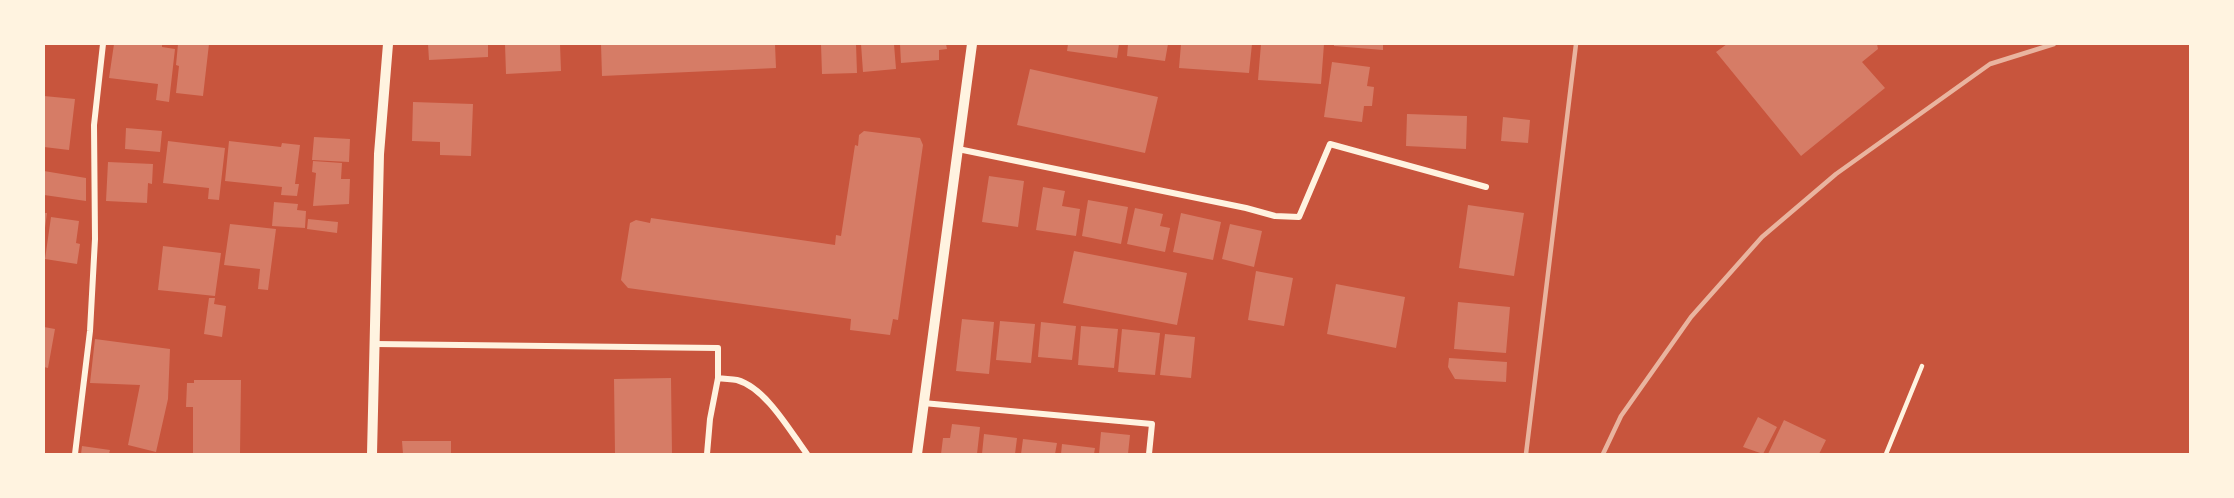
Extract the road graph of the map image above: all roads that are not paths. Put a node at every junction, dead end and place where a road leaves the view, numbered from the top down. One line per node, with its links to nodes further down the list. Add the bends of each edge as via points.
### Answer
1 (104, 44): 10 (street, via 94,125 95,239 90,331)
2 (388, 44): 6 (street, via 378,154)
3 (972, 44): 4 (street)
4 (958, 149): 5 (street, via 1275,216 1299,217 1330,144); 9 (street)
5 (1486, 187)
6 (375, 344): 8 (street, via 718,348); 11 (street)
7 (1922, 366): 16 (lane)
8 (718, 378): 12 (street); 13 (street, via 738,381 756,390)
9 (923, 403): 14 (street); 15 (street, via 1152,424)
10 (75, 454)
11 (372, 454)
12 (707, 454)
13 (807, 454)
14 (917, 454)
15 (1149, 454)
16 (1886, 454)

